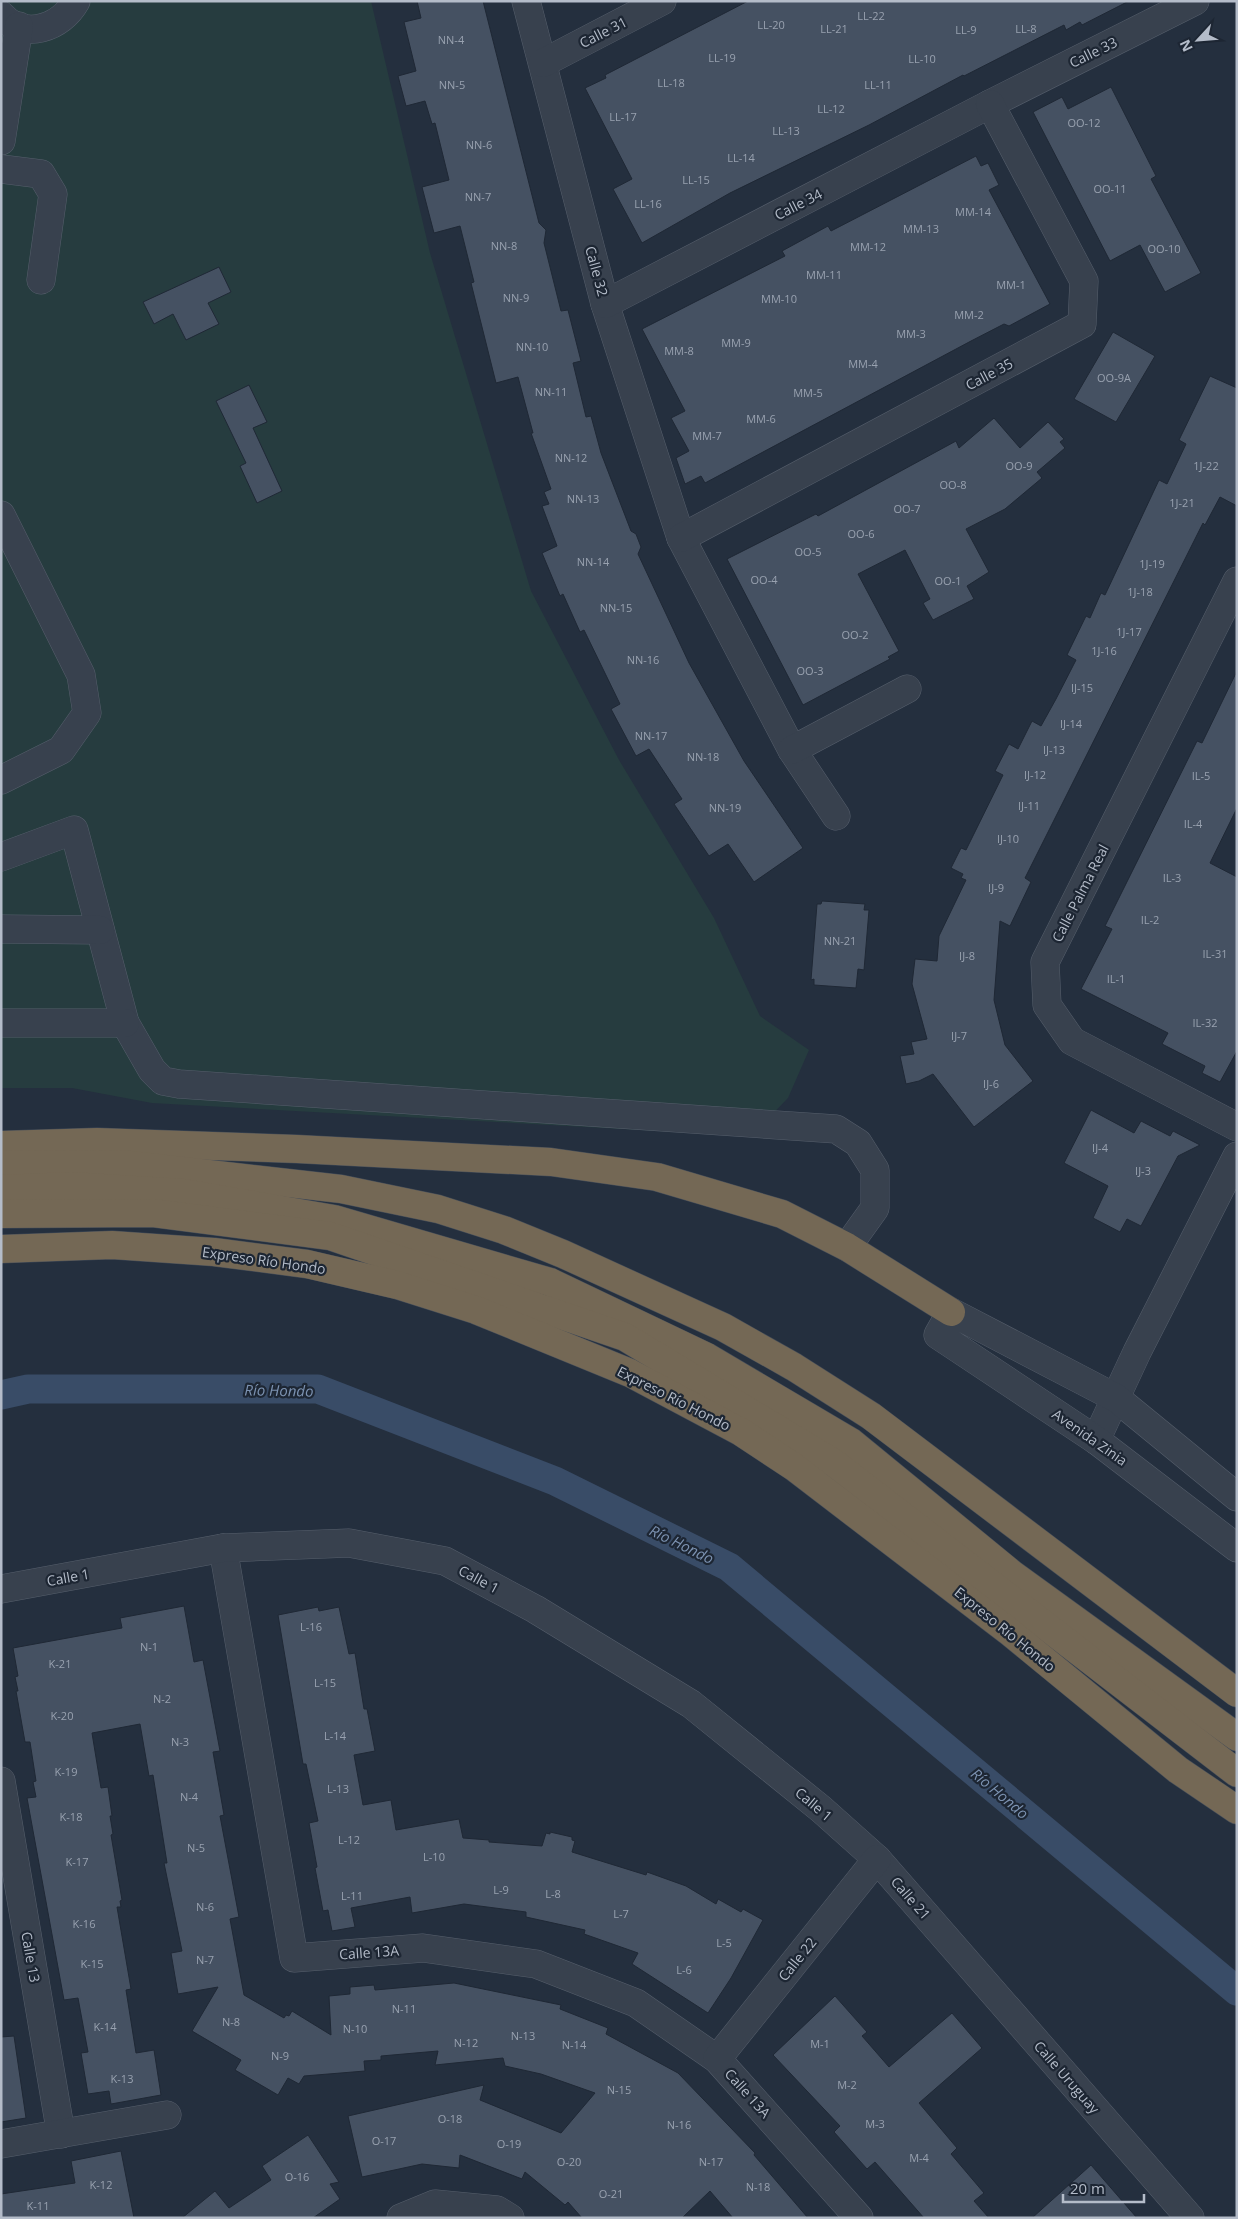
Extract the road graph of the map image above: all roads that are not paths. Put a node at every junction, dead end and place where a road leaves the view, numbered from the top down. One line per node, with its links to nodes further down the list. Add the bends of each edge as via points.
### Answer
1 (76, 1): 5 (street, via 60,21 47,27 33,29)
2 (526, 1): 6 (street, Calle 32)
3 (662, 1): 6 (street, Calle 31)
4 (1195, 1): 7 (street, Calle 33)
5 (10, 21): 8 (street)
6 (543, 63): 11 (street, Calle 32)
7 (990, 104): 11 (street, Calle 34); 13 (street, Calle 35, via 1084,281 1082,324)
8 (1, 141)
9 (1, 168): 10 (street, via 41,174 52,194)
10 (41, 280)
11 (605, 304): 13 (street, Calle 32)
12 (1, 515): 14 (street)
13 (680, 538): 17 (street, Calle 32)
14 (8, 545): 18 (street, via 81,675 87,713 61,750)
15 (1237, 581): 25 (street, Calle Palma Real, via 1045,962 1047,1005 1072,1041)
16 (907, 689): 17 (street)
17 (792, 750): 19 (street, Calle 32)
18 (1, 780)
19 (836, 816)
20 (1, 857): 22 (street, via 74,830)
21 (1, 929): 22 (street)
22 (100, 930): 24 (street)
23 (1, 1023): 24 (street)
24 (125, 1023): 31 (street, via 152,1070 163,1080 179,1084 836,1128 858,1143 875,1170 875,1208)
25 (1237, 1127)
26 (1, 1145): 31 (highway, via 156,1143 552,1162 658,1177 726,1196 782,1214)
27 (1237, 1156): 34 (street)
28 (1, 1164): 40 (highway, via 131,1165 341,1189 438,1209 564,1254 723,1327 871,1416)
29 (1, 1189): 41 (highway, via 71,1186 184,1193 334,1219 550,1282 707,1357 851,1442 1012,1574)
30 (1, 1214): 43 (highway, via 153,1213 330,1236 625,1337 834,1464)
31 (847, 1247): 33 (highway)
32 (1, 1248): 42 (highway, Expreso Río Hondo, via 112,1245 214,1252 308,1264 397,1284 476,1310 630,1373 741,1432 794,1468 1011,1633)
33 (951, 1312): 34 (street); 35 (street, Avenida Zinia, via 938,1335)
34 (1116, 1398): 35 (street); 36 (street)
35 (1096, 1440): 38 (street, Avenida Zinia)
36 (1237, 1497)
37 (223, 1548): 39 (street, Calle 1); 47 (street, Calle 1, via 350,1543 445,1561 535,1609 691,1704 821,1809); 49 (street, Calle 13A, via 294,1958 422,1948 536,1964 636,2003)
38 (1237, 1548)
39 (1, 1589)
40 (1237, 1693)
41 (1237, 1737)
42 (1178, 1770): 45 (highway, Expreso Río Hondo); 46 (highway)
43 (1237, 1773)
44 (1, 1781): 51 (street, Calle 13)
45 (1237, 1810)
46 (1237, 1828)
47 (877, 1859): 48 (street, Calle 21); 49 (street, Calle 22)
48 (945, 1937): 56 (street, Calle Uruguay)
49 (717, 2059): 55 (street, Calle 13A)
50 (167, 2115): 51 (street)
51 (61, 2134): 52 (street)
52 (1, 2144)
53 (401, 2218): 54 (street, via 435,2204 497,2210)
54 (510, 2218)
55 (859, 2218)
56 (1190, 2218)

